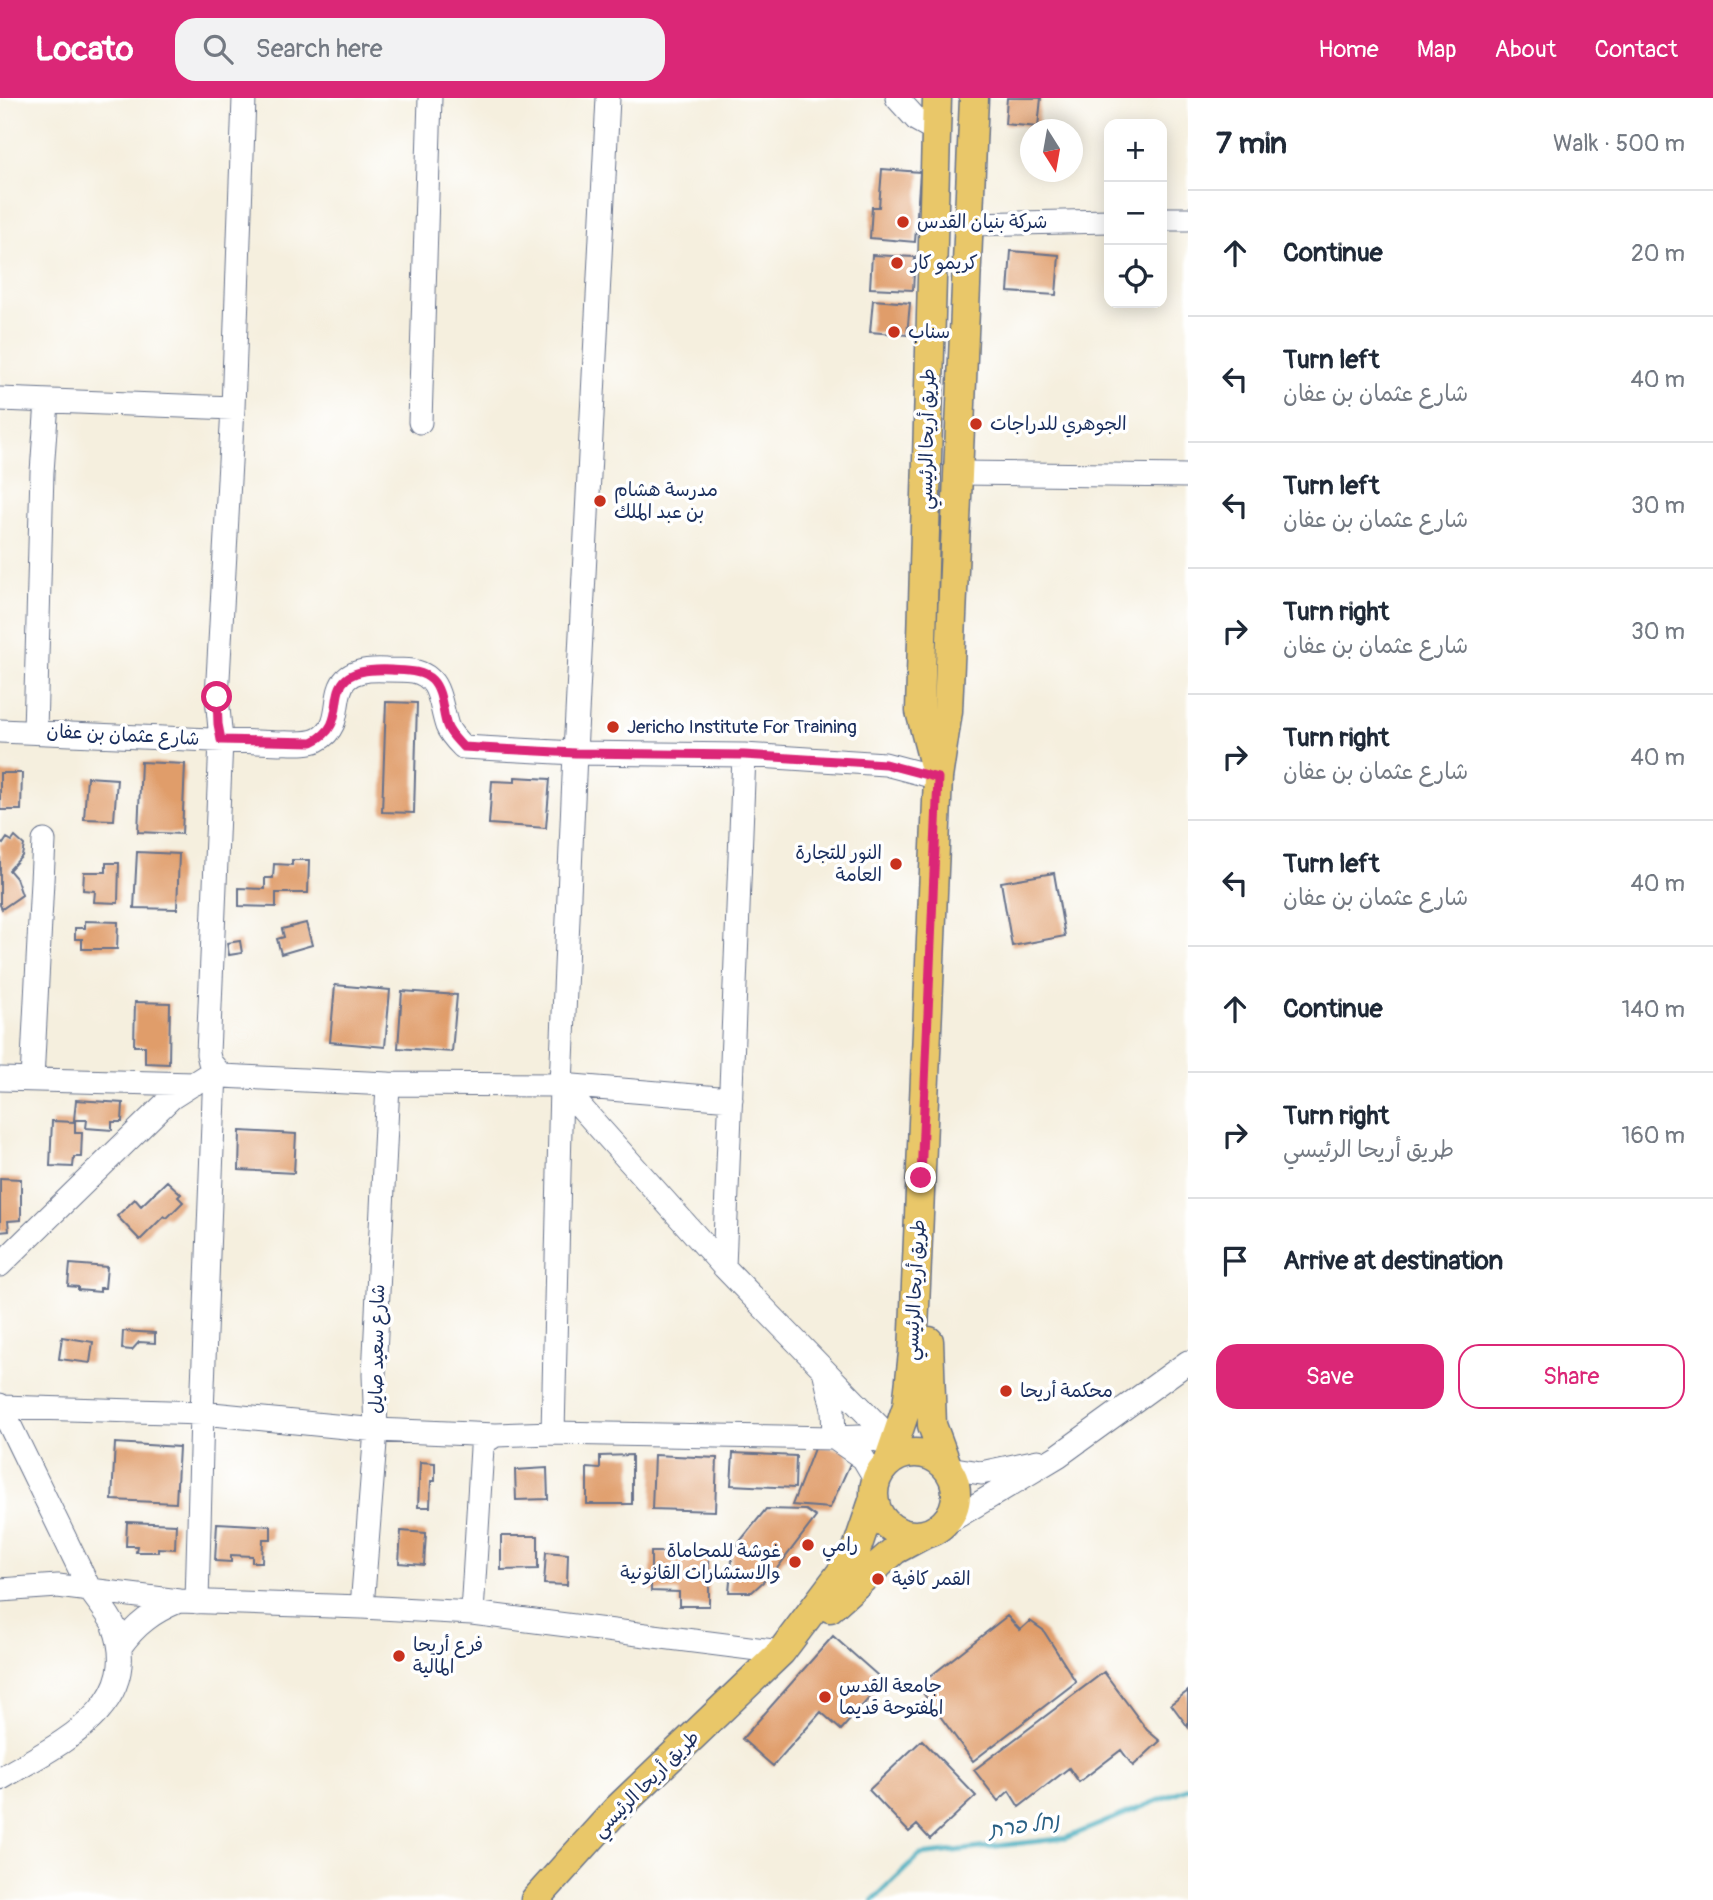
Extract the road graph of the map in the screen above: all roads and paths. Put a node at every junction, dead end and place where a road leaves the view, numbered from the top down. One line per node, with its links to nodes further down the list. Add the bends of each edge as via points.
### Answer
1 (244, 98): 14 (street)
2 (430, 98): 15 (street)
3 (608, 98): 21 (street)
4 (897, 98): 7 (street, via 917,120)
5 (937, 98): 7 (main road, طريق أريحا الرئيسي)
6 (974, 98): 11 (main road, طريق أريحا الرئيسي)
7 (935, 130): 23 (main road, طريق أريحا الرئيسي, via 920,711)
8 (1167, 219): 9 (street)
9 (1188, 219)
10 (1104, 221): 11 (street)
11 (971, 224): 16 (main road, طريق أريحا الرئيسي)
12 (0, 399): 13 (street)
13 (47, 402): 14 (street); 19 (street)
14 (233, 408): 20 (street, via 217,697)
15 (420, 422)
16 (960, 473): 17 (street); 23 (main road, طريق أريحا الرئيسي, via 948,711)
17 (1188, 476)
18 (0, 731): 19 (street, شارع عثمان بن عفان)
19 (35, 731): 20 (street, شارع عثمان بن عفان)
20 (221, 740): 21 (street, شارع عثمان بن عفان, via 312,742 332,723 342,683 349,675 368,669 426,675 434,682 447,728 463,747); 25 (street, via 208,1054)
21 (575, 753): 22 (street); 30 (street)
22 (744, 755): 23 (street, via 885,764); 31 (street)
23 (938, 778): 32 (main road, طريق أريحا الرئيسي)
24 (44, 841): 27 (street)
25 (215, 1070): 28 (street); 29 (street, via 222,1076); 38 (street)
26 (0, 1079): 27 (street)
27 (32, 1080): 28 (street)
28 (194, 1084): 33 (street, via 171,1098)
29 (388, 1084): 30 (street); 39 (street, شارع سعيد صايل, via 374,1375)
30 (561, 1085): 31 (street); 34 (street); 40 (street)
31 (731, 1099): 34 (street)
32 (921, 1178): 44 (main road, via 932,1425); 45 (main road, طريق أريحا الرئيسي, via 907,1406)
33 (0, 1265)
34 (724, 1267): 36 (street)
35 (1188, 1362): 43 (street)
36 (823, 1369): 42 (street, via 833,1409); 45 (street)
37 (1, 1406): 38 (street); 48 (street)
38 (202, 1413): 39 (street); 49 (street)
39 (376, 1430): 41 (street); 50 (street, شارع سعيد صايل)
40 (553, 1433): 41 (street); 42 (street)
41 (496, 1435): 51 (street, via 482,1448)
42 (834, 1438): 45 (street); 45 (street, via 860,1437)
43 (1058, 1456): 44 (street, via 981,1473); 46 (street)
44 (948, 1468): 45 (main road, via 938,1459 912,1452 900,1455); 46 (main road, via 956,1482 955,1506 949,1519)
45 (883, 1471): 46 (main road, via 878,1512 886,1523 911,1535); 53 (main road, طريق أريحا الرئيسي, via 855,1554)
46 (932, 1531): 53 (main road, via 895,1550)
47 (0, 1590): 48 (street, via 58,1586)
48 (90, 1590): 49 (street); 52 (street, via 113,1623)
49 (188, 1602): 50 (street); 52 (street, via 149,1615)
50 (362, 1607): 51 (street)
51 (472, 1614): 53 (street)
52 (120, 1647): 54 (street, via 116,1679 91,1723)
53 (781, 1652): 55 (main road, طريق أريحا الرئيسي, via 618,1808)
54 (0, 1779)
55 (536, 1900)

